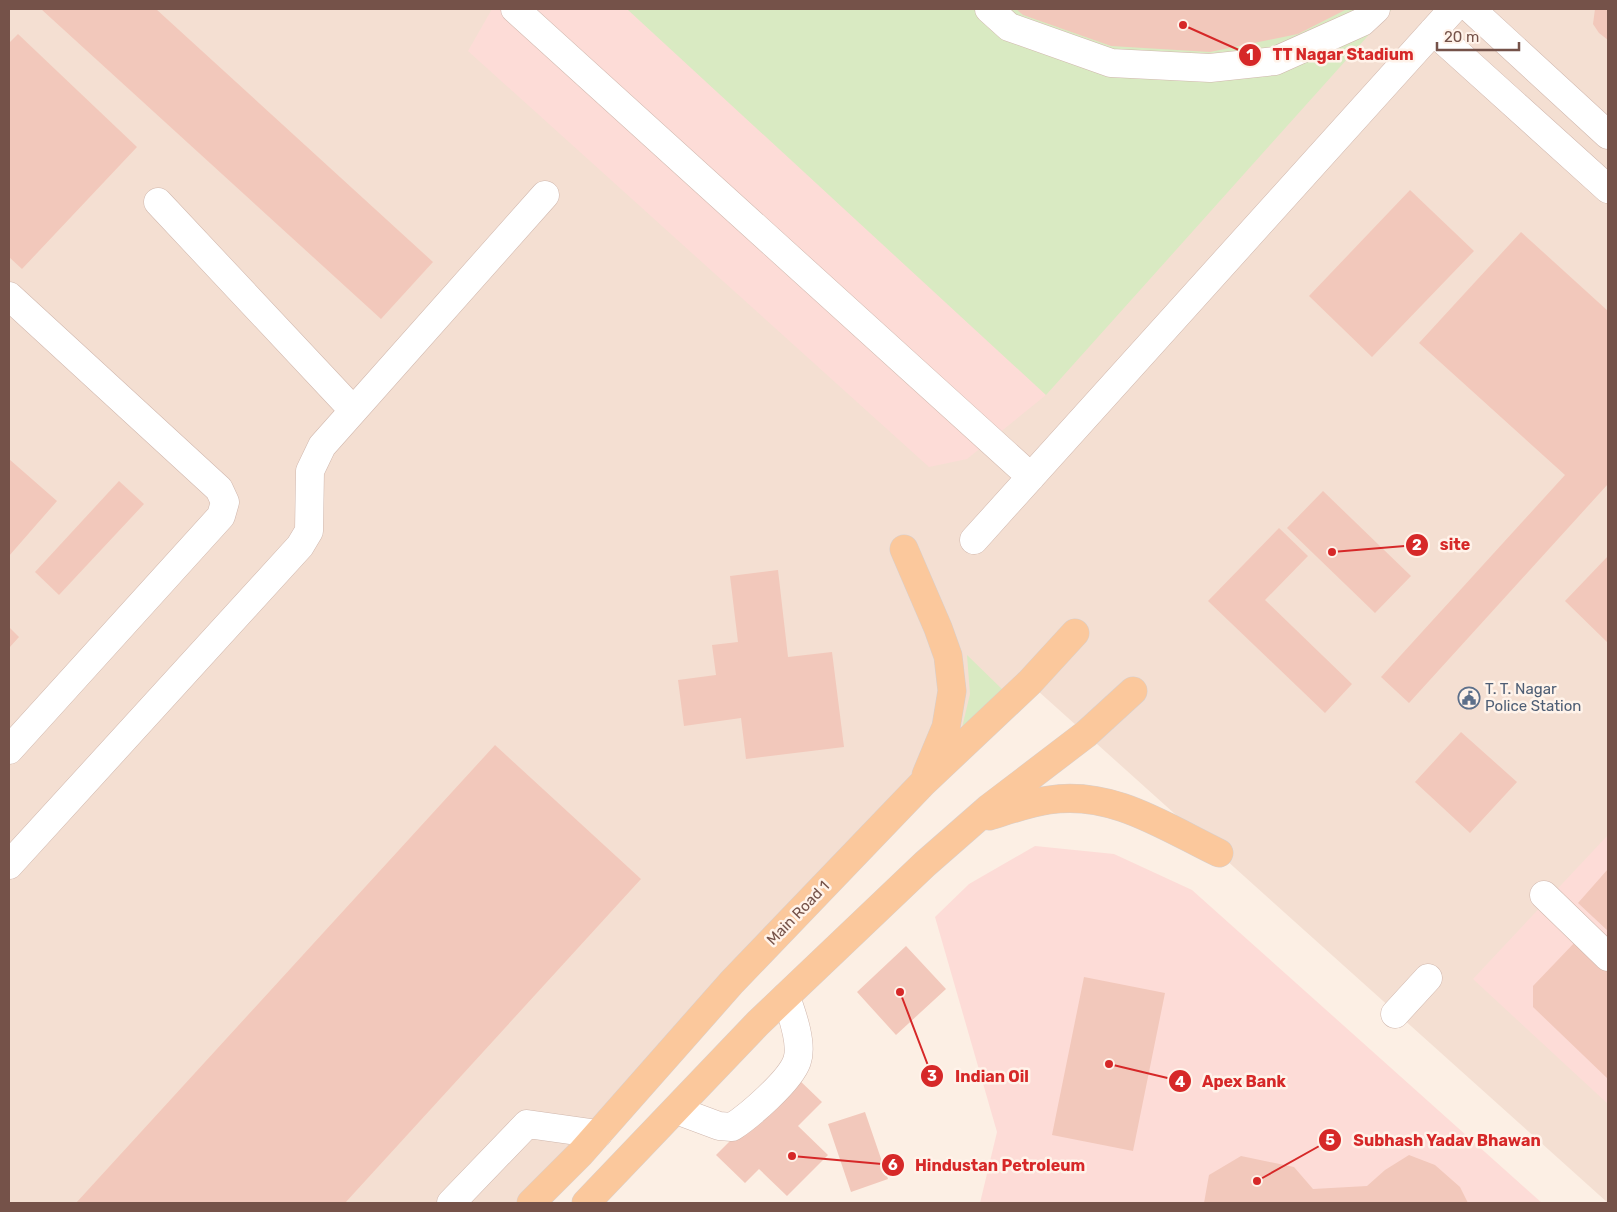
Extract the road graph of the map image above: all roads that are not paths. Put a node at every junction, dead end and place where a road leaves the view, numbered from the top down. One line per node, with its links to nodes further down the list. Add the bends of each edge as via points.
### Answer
1 (515, 9): 13 (street)
2 (989, 9): 3 (street, via 1008,28 1111,63 1210,68 1275,61 1362,22)
3 (1376, 9)
4 (1453, 9): 6 (street)
5 (1472, 9): 7 (street)
6 (1433, 31): 8 (street); 13 (street)
7 (1608, 136)
8 (1608, 189)
9 (545, 195): 12 (street)
10 (158, 202): 12 (street)
11 (9, 296): 18 (street, via 219,489 224,502 222,516)
12 (353, 410): 22 (street, via 322,446 310,471 309,530 300,546)
13 (1031, 477): 14 (street)
14 (974, 540)
15 (904, 549): 19 (main road, via 948,656 952,691 946,727)
16 (1075, 633): 19 (main road, Main Road 1, via 1030,682)
17 (1133, 691): 20 (main road, via 1086,734)
18 (9, 750)
19 (923, 783): 29 (main road, Main Road 1, via 732,982)
20 (976, 820): 21 (main road, via 1030,803 1092,799 1123,806); 26 (main road, via 925,864)
21 (1219, 853)
22 (9, 865)
23 (1544, 895): 24 (street)
24 (1608, 957)
25 (1428, 978): 27 (street)
26 (786, 997): 28 (main road); 28 (street, via 798,1038 797,1060 789,1075 749,1115 732,1127 719,1126)
27 (1395, 1014)
28 (676, 1110): 32 (main road)
29 (598, 1134): 30 (street, via 527,1124); 31 (main road, Main Road 1)
30 (451, 1203)
31 (532, 1203)
32 (586, 1203)

